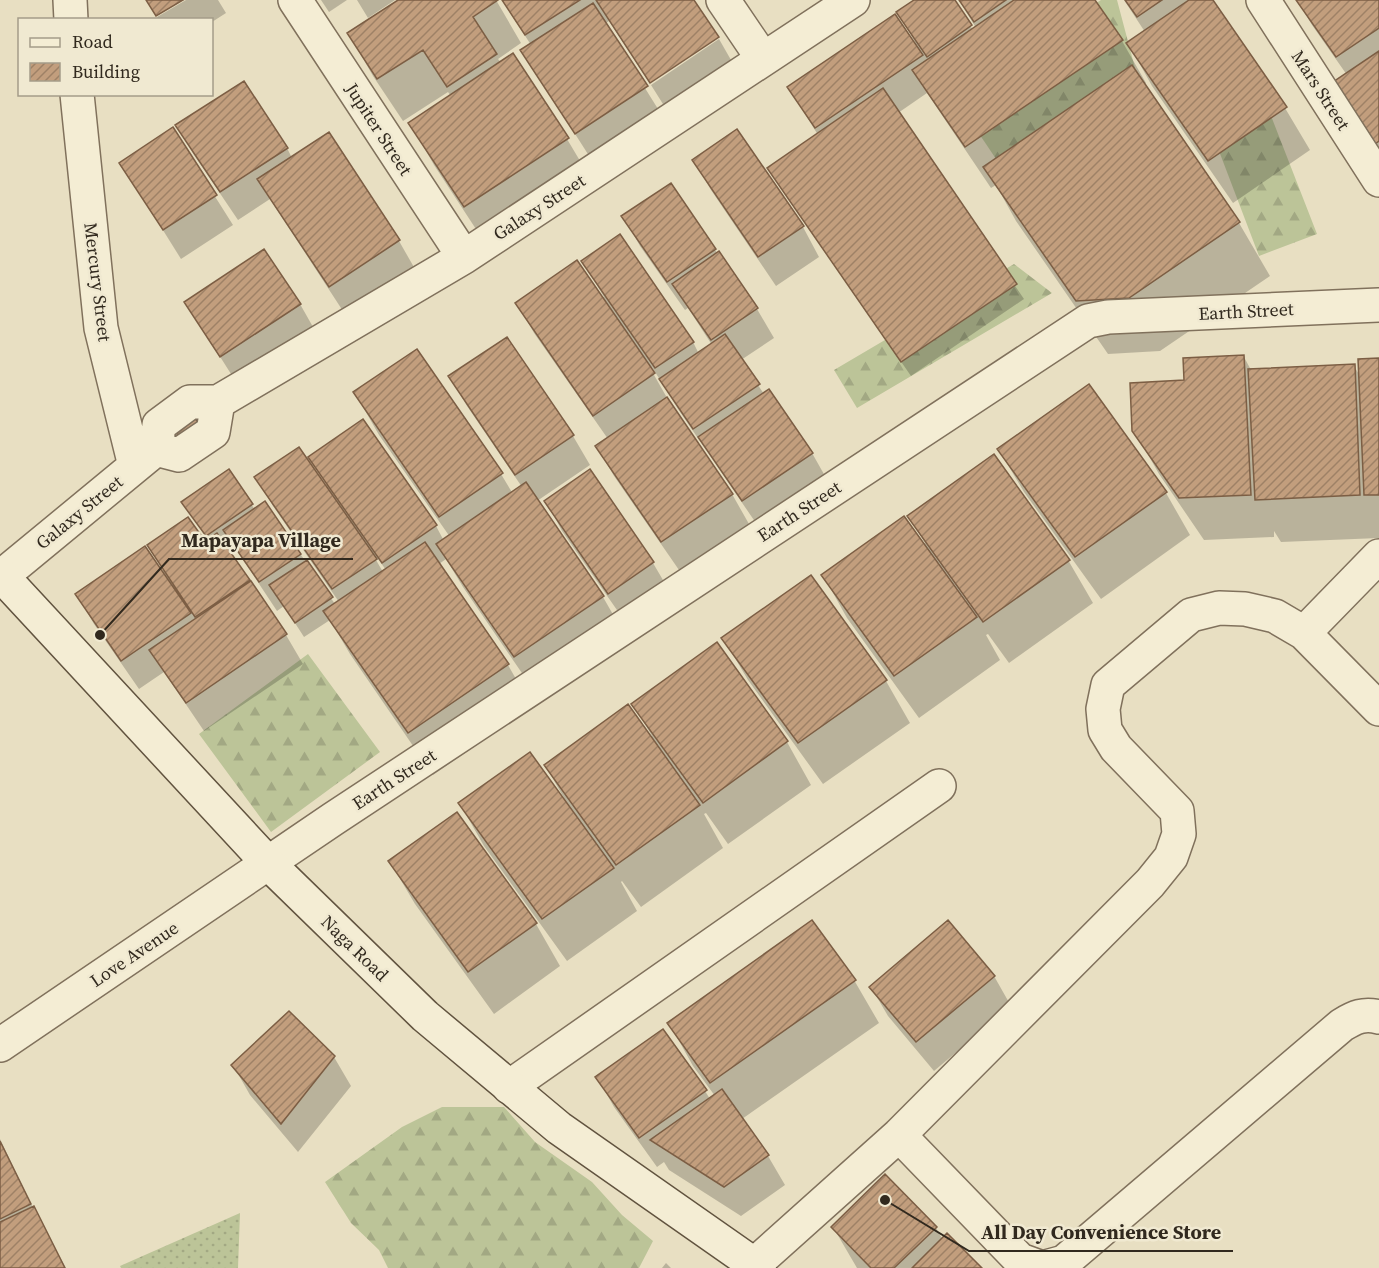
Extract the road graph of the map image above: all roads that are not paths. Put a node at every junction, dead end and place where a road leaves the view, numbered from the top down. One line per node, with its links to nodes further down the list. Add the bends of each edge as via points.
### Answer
1 (70, 0): 6 (street)
2 (295, 0): 10 (street, Jupiter Street)
3 (723, 0): 7 (street)
4 (853, 0): 7 (street, Galaxy Street)
5 (1263, 0): 9 (street, Mars Street)
6 (71, 18)
7 (763, 59): 10 (street, Galaxy Street)
8 (77, 96): 12 (street, Mercury Street, via 101,328)
9 (1379, 179)
10 (464, 257): 12 (street, Galaxy Street, via 218,402 190,402 159,425)
11 (1379, 305): 18 (street, Earth Street, via 1088,321)
12 (146, 458): 14 (street, Galaxy Street)
13 (1379, 556): 15 (street)
14 (1, 575): 18 (street, Naga Road)
15 (1304, 633): 16 (street); 22 (street, via 1275,616 1245,609 1219,608 1191,615 1108,685 1102,709 1105,730 1116,748 1177,811 1179,834 1171,857 1150,883)
16 (1379, 709)
17 (939, 786): 21 (street)
18 (268, 863): 20 (street, Love Avenue); 21 (street, Naga Road, via 425,1016)
19 (1379, 1017): 22 (street, via 1354,1017 1342,1025 1064,1262 1042,1268 1020,1260)
20 (0, 1046)
21 (509, 1087): 23 (street, Naga Road, via 559,1128)
22 (899, 1135): 23 (street)
23 (757, 1266)

